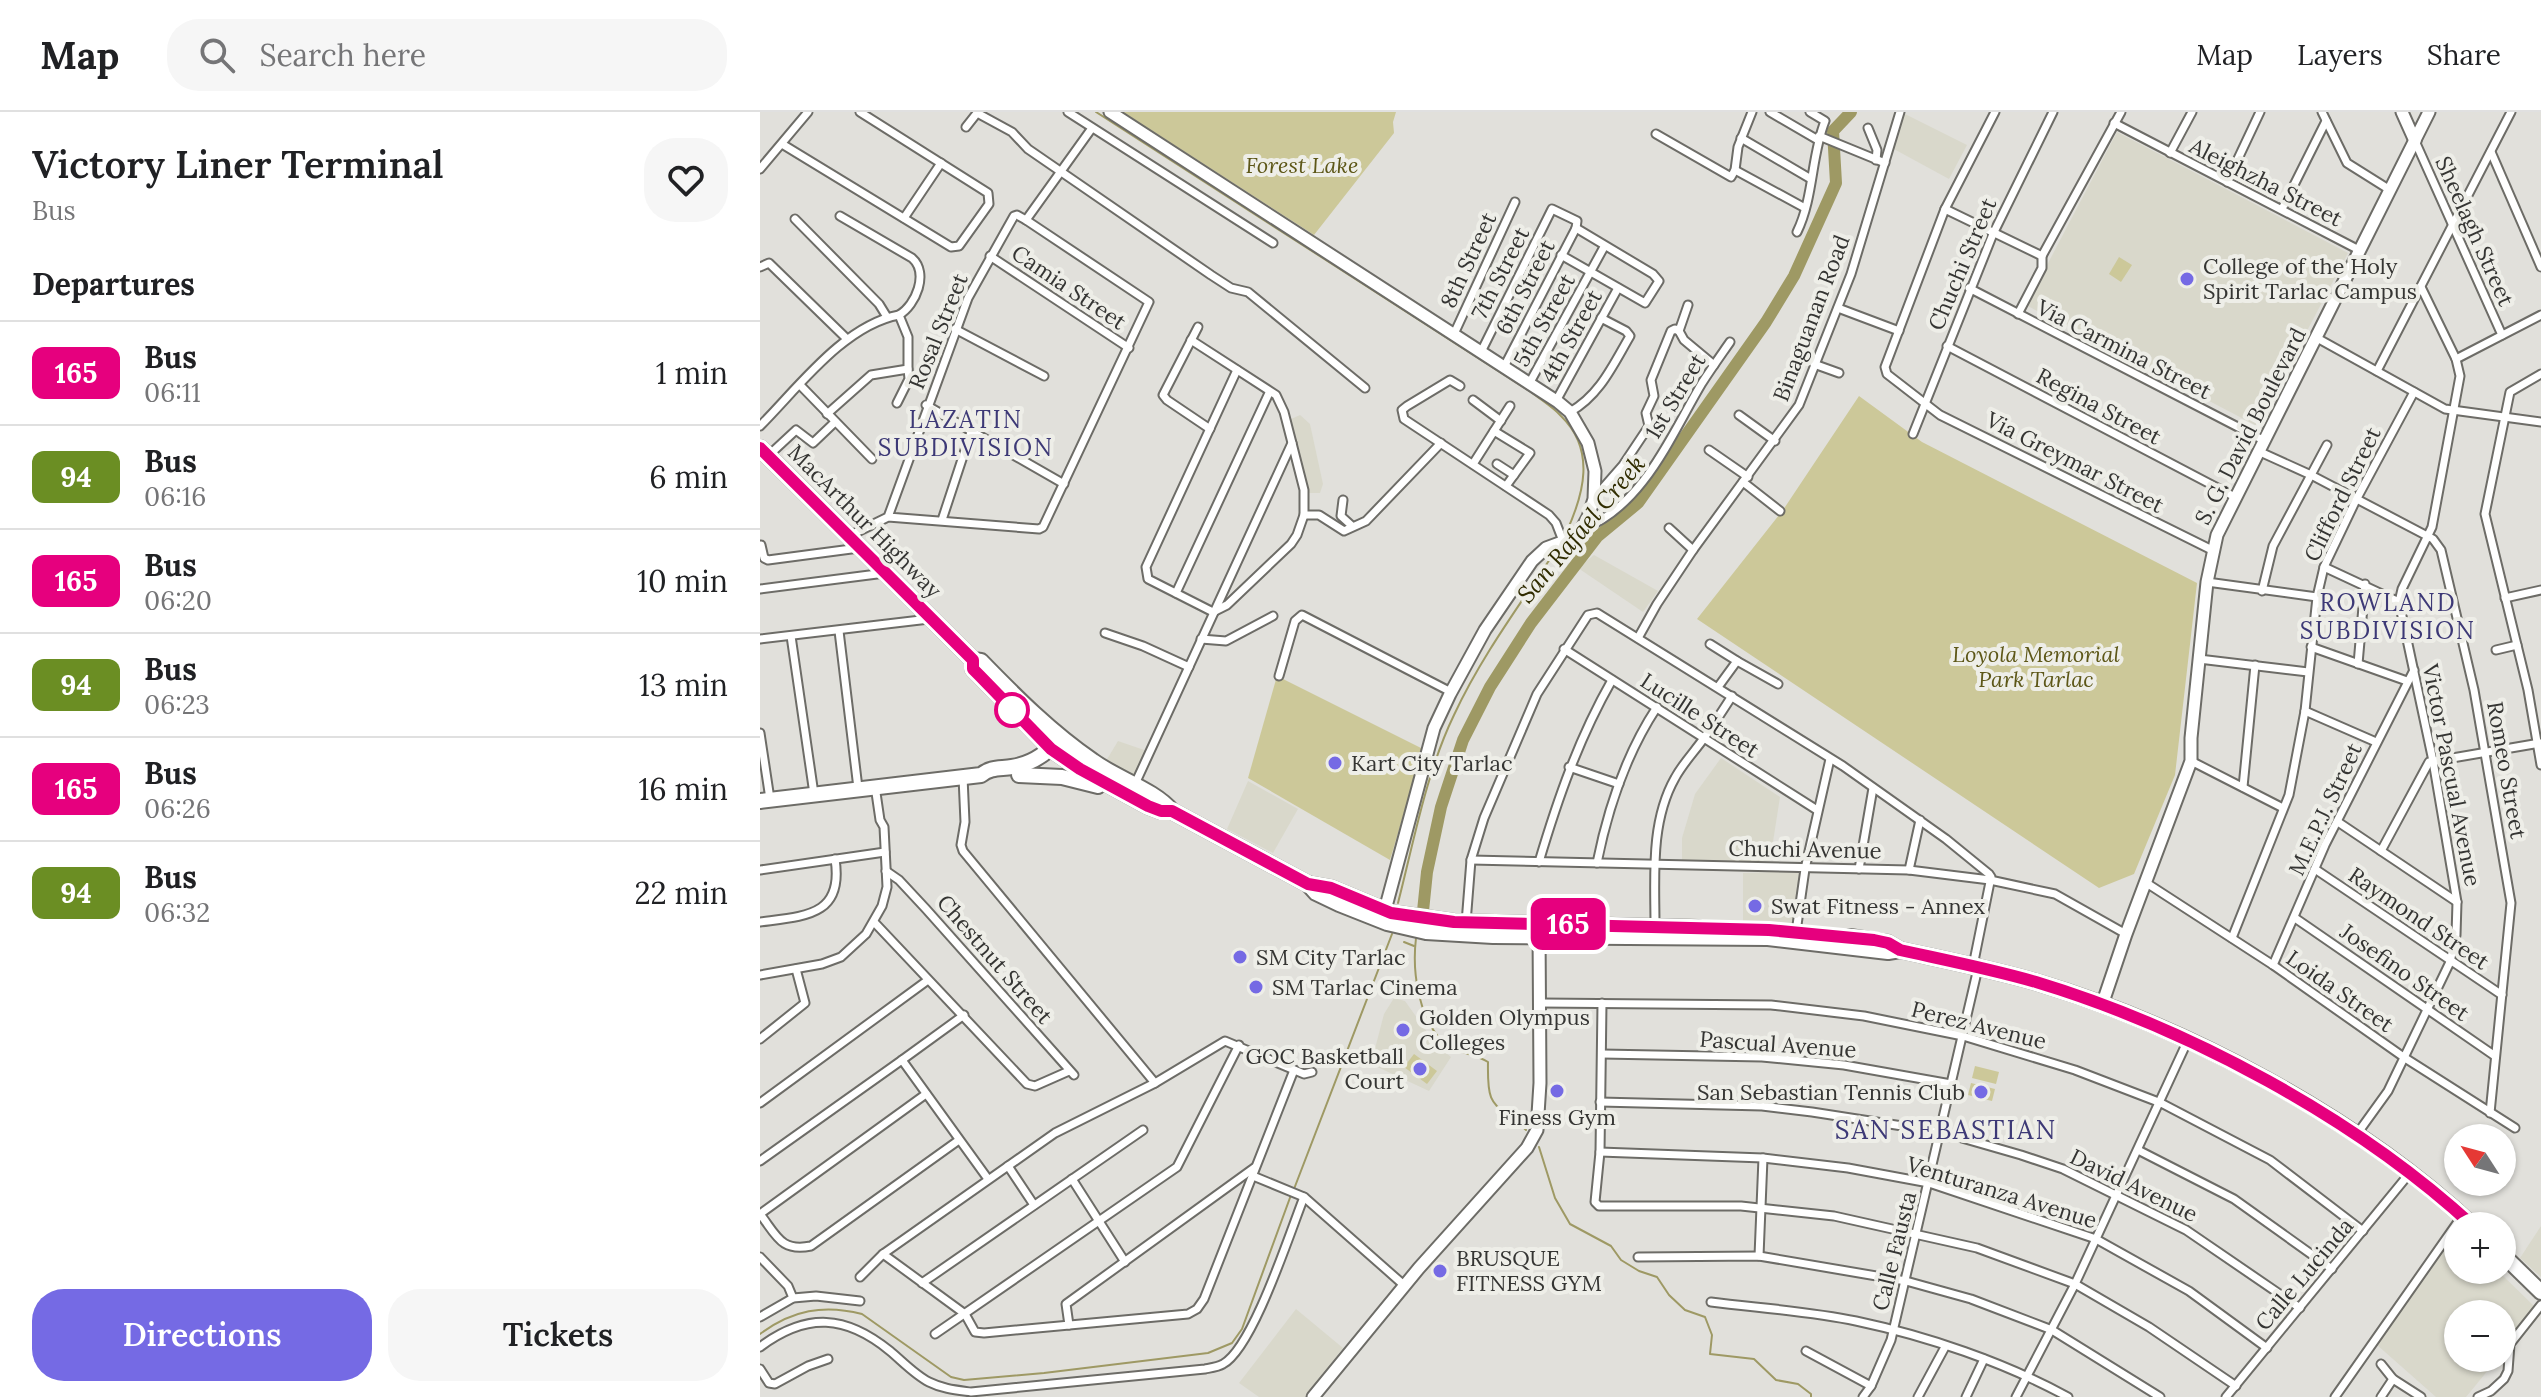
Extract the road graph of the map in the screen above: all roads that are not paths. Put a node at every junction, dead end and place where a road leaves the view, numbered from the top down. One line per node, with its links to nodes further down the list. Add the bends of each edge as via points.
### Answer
1 (808, 112): 30 (street)
2 (860, 112): 34 (street)
3 (976, 112): 23 (street); 37 (street, via 1012,132)
4 (1068, 112): 24 (street)
5 (1110, 112): 76 (street)
6 (1752, 112): 27 (street)
7 (1770, 112): 28 (street)
8 (1810, 112): 20 (street)
9 (1831, 112): 20 (street)
10 (1900, 112): 33 (street, Binaguanan Road)
11 (1995, 112): 43 (street)
12 (2053, 112): 52 (street, Chuchi Street)
13 (2121, 112): 22 (street)
14 (2192, 112): 32 (street)
15 (2260, 112): 39 (street)
16 (2322, 112): 21 (street)
17 (2402, 112): 29 (street)
18 (2429, 112): 29 (street, S. G. David Boulevard)
19 (2511, 112): 31 (street)
20 (1825, 121): 28 (street)
21 (2326, 121): 40 (street, via 2347,163); 44 (street)
22 (2114, 123): 32 (street, Aleighzha Street); 58 (street)
23 (966, 127)
24 (1092, 128): 37 (street); 53 (street)
25 (1868, 128): 33 (street)
26 (1656, 134): 36 (street, via 1727,176)
27 (1741, 138): 36 (street); 38 (street)
28 (1821, 139): 33 (street); 38 (street)
29 (2415, 141): 40 (street, S. G. David Boulevard); 50 (street, Sheelagh Street)
30 (782, 144): 35 (street); 46 (street)
31 (2491, 152): 50 (street); 60 (street)
32 (2170, 153): 39 (street, Aleighzha Street)
33 (1881, 162): 66 (street, Binaguanan Road)
34 (941, 163): 46 (street); 46 (street, via 988,193 989,204 979,221 963,243 951,247)
35 (760, 169)
36 (1735, 170): 42 (street)
37 (1060, 172): 48 (street); 98 (street, via 1231,288 1248,292)
38 (1811, 179): 42 (street)
39 (2227, 182): 44 (street, Aleighzha Street)
40 (2390, 190): 55 (street, S. G. David Boulevard)
41 (1515, 202): 76 (street, 8th Street)
42 (1805, 208): 51 (street)
43 (1945, 209): 52 (street); 75 (street)
44 (2282, 209): 55 (street, Aleighzha Street)
45 (840, 216): 68 (street, via 920,267 914,297)
46 (904, 218)
47 (795, 219): 70 (street)
48 (1026, 220): 57 (street, Rosal Street, via 1017,215); 83 (street, via 1149,302)
49 (1577, 226): 54 (street); 56 (street, 6th Street); 84 (street, 7th Street, via 1577,221 1552,210)
50 (2453, 226): 62 (street); 77 (street, Sheelagh Street)
51 (1797, 232)
52 (1993, 234): 58 (street); 64 (street, Chuchi Street)
53 (1273, 243)
54 (1604, 247): 61 (street, 5th Street); 63 (street, via 1659,281 1646,303)
55 (2359, 250): 79 (street, S. G. David Boulevard)
56 (1561, 255): 61 (street); 88 (street, 6th Street)
57 (990, 256): 73 (street, Rosal Street); 83 (street, Camia Street)
58 (2042, 256): 67 (street, via 2042,268)
59 (760, 267): 78 (street, via 769,263)
60 (2541, 267)
61 (1590, 273): 63 (street); 95 (street, 5th Street)
62 (2421, 287): 85 (street); 91 (street)
63 (1618, 288): 71 (street, 4th Street)
64 (1969, 288): 67 (street, Via Carmina Street); 82 (street, Chuchi Street)
65 (1688, 305): 74 (street)
66 (1838, 308): 75 (street); 86 (street, Binaguanan Road)
67 (2018, 314): 124 (street, Via Carmina Street)
68 (899, 315): 70 (street); 89 (street, via 908,337)
69 (2541, 315): 77 (street)
70 (887, 317): 78 (street)
71 (1601, 318): 102 (street, 4th Street); 108 (street, via 1630,336 1597,392)
72 (1198, 327): 80 (street)
73 (955, 329): 94 (street); 105 (street, Rosal Street)
74 (1679, 331): 87 (street); 136 (street, via 1668,336 1651,380 1654,396 1645,416 1649,426)
75 (1899, 331): 104 (street, Via Greymar Street, via 1887,374)
76 (1454, 334): 84 (street)
77 (2502, 335): 85 (street)
78 (846, 338): 96 (street)
79 (2317, 338): 91 (street); 124 (street, S. G. David Boulevard)
80 (1191, 340): 90 (street); 116 (street, via 1163,395)
81 (1730, 342): 87 (street, 1st Street)
82 (1947, 346): 104 (street, Chuchi Street); 135 (street, Regina Street)
83 (1129, 348): 133 (street)
84 (1481, 352): 88 (street)
85 (2456, 359): 107 (street, via 2460,376)
86 (1814, 364): 92 (street); 120 (street, Binaguanan Road, via 1799,405)
87 (1714, 365): 145 (street, 1st Street, via 1653,467 1600,523)
88 (1504, 367): 95 (street)
89 (908, 369): 103 (street); 109 (street, via 871,375)
90 (1237, 370): 100 (street); 116 (street)
91 (2377, 371): 99 (street)
92 (1839, 373)
93 (2541, 374): 111 (street, via 2512,389)
94 (1044, 376)
95 (1529, 384): 102 (street)
96 (801, 386): 109 (street); 115 (street)
97 (1460, 386): 122 (street, via 1450,380 1402,410 1404,419)
98 (1365, 388)
99 (2414, 392): 107 (street); 138 (street, Clifford Street)
100 (1269, 393): 121 (street, via 1278,398); 160 (street)
101 (1473, 400): 112 (street)
102 (1556, 401): 108 (street)
103 (897, 403)
104 (1925, 403): 119 (street, Chuchi Street); 152 (street, Via Greymar Street)
105 (926, 405): 118 (street); 141 (street, Rosal Street)
106 (1510, 406): 112 (street)
107 (2454, 411): 111 (street); 147 (street)
108 (1570, 412): 136 (street, via 1588,443)
109 (827, 414): 113 (street)
110 (1739, 415): 120 (street)
111 (2506, 417): 114 (street); 162 (street, via 2485,514)
112 (1501, 421): 117 (street)
113 (835, 422): 126 (street, via 813,443 796,430); 127 (street)
114 (2541, 422)
115 (760, 426)
116 (1210, 429): 160 (street, via 1145,571 1151,581)
117 (1494, 431): 128 (street); 130 (street, via 1530,453)
118 (971, 432): 133 (street); 142 (street)
119 (1913, 434)
120 (1775, 441): 132 (street, Binaguanan Road)
121 (1292, 443): 140 (street, via 1302,474); 164 (street)
122 (1441, 443): 128 (street); 143 (street, via 1369,518)
123 (2327, 445): 131 (street)
124 (2261, 446): 131 (street, Via Carmina Street); 135 (street, S. G. David Boulevard)
125 (1709, 450): 132 (street)
126 (764, 452): 146 (highway, MacArthur Highway)
127 (872, 459)
128 (1473, 464): 134 (street)
129 (1497, 464): 130 (street)
130 (1514, 475): 134 (street)
131 (2311, 475): 138 (street, Via Carmina Street); 159 (street, via 2273,546)
132 (1746, 479): 139 (street); 151 (street, Binaguanan Road)
133 (1064, 484): 142 (street, via 1039,529)
134 (1506, 486): 148 (street, via 1549,515)
135 (2235, 497): 152 (street, S. G. David Boulevard)
136 (1594, 499): 145 (street)
137 (1343, 500): 143 (street, via 1341,516)
138 (2356, 500): 147 (street, Via Carmina Street); 153 (street, Clifford Street)
139 (1780, 511)
140 (1304, 515): 143 (street, via 1319,515 1344,531); 164 (street, via 1291,544)
141 (888, 517): 142 (street); 146 (street)
142 (942, 520)
143 (1352, 526)
144 (1669, 528): 151 (street)
145 (1581, 530): 148 (street)
146 (849, 536): 150 (highway, MacArthur Highway)
147 (2429, 538): 163 (street); 201 (street, Romeo Street, via 2439,545 2451,587)
148 (1563, 541): 191 (street, via 1532,561)
149 (761, 545): 150 (street, via 768,560)
150 (861, 548): 154 (highway, MacArthur Highway)
151 (1693, 550): 170 (street, Binaguanan Road)
152 (2212, 550): 155 (street, S. G. David Boulevard)
153 (2324, 567): 156 (street); 161 (street, Clifford Street)
154 (885, 573): 157 (street); 166 (highway, MacArthur Highway)
155 (2207, 582): 159 (street); 178 (street, S. G. David Boulevard)
156 (2365, 584): 163 (street); 181 (street)
157 (760, 589)
158 (2541, 590): 162 (street)
159 (2262, 591): 161 (street)
160 (1176, 593): 164 (street)
161 (2317, 597): 175 (street, Clifford Street)
162 (2505, 598): 174 (street)
163 (2399, 602): 184 (street, Victor Pascual Avenue)
164 (1213, 612): 172 (street)
165 (1273, 616): 172 (street, via 1226,641)
166 (931, 618): 167 (street); 179 (highway, MacArthur Highway)
167 (839, 631): 169 (street); 213 (street)
168 (1105, 633): 183 (street)
169 (791, 636): 171 (street); 216 (street)
170 (1638, 638): 176 (street, via 1593,613); 190 (street)
171 (760, 639)
172 (1201, 639): 183 (street)
173 (1710, 644): 180 (street)
174 (2517, 645): 177 (street); 199 (street)
175 (2311, 647): 181 (street); 185 (street, Clifford Street)
176 (1564, 649): 187 (street, Lucille Street); 226 (street, via 1537,694)
177 (2496, 650)
178 (2199, 659): 182 (street); 203 (street, S. G. David Boulevard)
179 (973, 660): 195 (highway, MacArthur Highway, via 973,669); 200 (highway, MacArthur Highway, via 981,661)
180 (1737, 661): 189 (street); 190 (street)
181 (2358, 664): 188 (street)
182 (2255, 665): 185 (street); 212 (street)
183 (1189, 667): 211 (street)
184 (2414, 670): 188 (street, M.E.P.J. Street); 204 (street, Victor Pascual Avenue)
185 (2308, 672): 194 (street, Clifford Street)
186 (1279, 676): 191 (street, via 1295,621 1302,615)
187 (1612, 680): 193 (street, Lucille Street); 206 (street)
188 (2407, 681): 198 (street, M.E.P.J. Street)
189 (1778, 684)
190 (1718, 687): 192 (street)
191 (1451, 692): 240 (street, via 1434,728)
192 (1732, 696): 197 (street); 202 (street)
193 (1657, 707): 197 (street, Lucille Street); 209 (street, via 1633,746)
194 (2305, 711): 198 (street); 218 (street, Clifford Street)
195 (1025, 722): 200 (highway, MacArthur Highway); 207 (highway, via 1030,751)
196 (760, 733): 217 (street)
197 (1703, 739): 219 (street, Lucille Street); 229 (street, via 1666,798)
198 (2376, 742): 222 (street, M.E.P.J. Street)
199 (2539, 743): 201 (street); 205 (street)
200 (1059, 746): 207 (highway, via 1038,769); 211 (highway, MacArthur Highway); 215 (highway, MacArthur Highway)
201 (2486, 752): 204 (street); 257 (street, Romeo Street, via 2511,903)
202 (1830, 759): 214 (street); 219 (street)
203 (2191, 761): 212 (street); 237 (street, S. G. David Boulevard)
204 (2433, 761): 223 (street); 239 (street, Victor Pascual Avenue)
205 (2541, 765)
206 (1569, 767): 209 (street); 227 (street)
207 (1017, 771): 208 (highway, via 988,779); 215 (highway)
208 (963, 777): 210 (highway); 273 (street, via 963,851)
209 (1619, 784): 228 (street)
210 (875, 786): 213 (highway); 224 (street)
211 (1134, 786): 220 (highway, MacArthur Highway)
212 (2243, 787): 218 (street)
213 (858, 788): 216 (highway)
214 (1873, 788): 221 (street); 231 (street)
215 (1119, 792): 220 (highway, MacArthur Highway)
216 (814, 794): 217 (highway)
217 (765, 800)
218 (2283, 808): 249 (street, Clifford Street)
219 (1817, 810): 230 (street)
220 (1172, 811): 238 (highway, MacArthur Highway)
221 (1920, 820): 234 (street); 236 (street, via 1983,868)
222 (2338, 822): 223 (street); 232 (street, M.E.P.J. Street)
223 (2381, 851): 239 (street)
224 (885, 852): 225 (street); 235 (street)
225 (835, 859): 233 (street); 242 (street, via 837,887 830,902 801,916)
226 (1471, 860): 227 (street, Chuchi Avenue); 244 (street)
227 (1539, 862): 228 (street, Chuchi Avenue)
228 (1597, 863): 229 (street, Chuchi Avenue)
229 (1655, 863): 230 (street, Chuchi Avenue); 245 (street)
230 (1805, 869): 231 (street, Chuchi Avenue); 247 (street)
231 (1859, 869): 234 (street, Chuchi Avenue)
232 (2315, 869): 241 (street, M.E.P.J. Street); 251 (street, Raymond Street)
233 (760, 870)
234 (1909, 870): 236 (street, Chuchi Avenue)
235 (886, 871): 243 (street, via 887,887); 262 (street, Chestnut Street, via 1072,1073 1030,1086)
236 (1990, 880): 248 (street, Chuchi Avenue, via 2055,894); 253 (street, Calle Fausta)
237 (2145, 882): 248 (street, S. G. David Boulevard); 249 (street, Loida Street)
238 (1308, 884): 240 (highway, MacArthur Highway); 246 (highway, MacArthur Highway, via 1330,900 1403,927 1474,936)
239 (2457, 902): 251 (street, Victor Pascual Avenue)
240 (1385, 910): 244 (highway, MacArthur Highway)
241 (2295, 918): 252 (street, M.E.P.J. Street); 261 (street, Josefino Street)
242 (760, 922)
243 (874, 922): 254 (street, via 841,957); 256 (street)
244 (1466, 923): 246 (highway, MacArthur Highway)
245 (1655, 925): 246 (highway, MacArthur Highway); 247 (highway, MacArthur Highway)
246 (1539, 930): 250 (highway, MacArthur Highway, via 1768,938); 258 (street)
247 (1796, 932): 250 (highway, MacArthur Highway, via 1874,940)
248 (2126, 934): 260 (street, S. G. David Boulevard)
249 (2232, 938): 252 (street, Loida Street)
250 (1900, 950): 253 (highway, MacArthur Highway)
251 (2450, 962): 257 (street, Raymond Street); 261 (street, Victor Pascual Avenue)
252 (2273, 965): 269 (street, Loida Street)
253 (1976, 967): 260 (highway, MacArthur Highway); 263 (street, Calle Fausta)
254 (796, 969): 255 (street); 264 (street, via 805,1003)
255 (760, 975)
256 (928, 980): 262 (street); 277 (street)
257 (2502, 995): 268 (street, Romeo Street)
258 (1541, 1003): 259 (street, Perez Avenue); 317 (street, via 1537,1130)
259 (1602, 1003): 263 (street, Perez Avenue, via 1771,1005); 267 (street)
260 (2102, 1005): 265 (highway, MacArthur Highway)
261 (2427, 1010): 268 (street, Josefino Street); 269 (street, Victor Pascual Avenue)
262 (964, 1015): 270 (street)
263 (1963, 1036): 274 (street, Calle Fausta); 278 (street, Perez Avenue)
264 (760, 1039)
265 (2188, 1040): 278 (street); 283 (highway, MacArthur Highway)
266 (1239, 1045): 271 (street); 273 (street, via 1222,1042); 301 (street, via 1177,1167)
267 (1602, 1054): 274 (street, Pascual Avenue, via 1762,1057); 276 (street)
268 (2495, 1056): 279 (street, Romeo Street)
269 (2405, 1058): 279 (street, Loida Street); 283 (street, Victor Pascual Avenue)
270 (902, 1060): 275 (street); 288 (street)
271 (1294, 1070): 272 (street); 290 (street)
272 (1312, 1072)
273 (1155, 1083): 289 (street, via 1055,1133)
274 (1951, 1084): 282 (street, Calle Fausta)
275 (926, 1094): 284 (street); 300 (street)
276 (1600, 1102): 282 (street, David Avenue, via 1762,1106); 286 (street)
277 (760, 1103)
278 (2161, 1103): 285 (street); 302 (street, Perez Avenue, via 2270,1160)
279 (2490, 1113): 280 (street, Loida Street)
280 (2508, 1124)
281 (1143, 1130): 293 (street)
282 (1941, 1132): 294 (street, Calle Fausta); 295 (street, David Avenue, via 2063,1169)
283 (2356, 1136): 291 (highway, MacArthur Highway)
284 (959, 1140): 292 (street); 300 (street, via 811,1246 788,1247)
285 (2138, 1150): 295 (street); 312 (street, via 2234,1199)
286 (1600, 1152): 287 (street, Venturanza Avenue); 298 (street, via 1595,1202 1599,1206)
287 (1763, 1158): 294 (street, Venturanza Avenue); 298 (street)
288 (760, 1161)
289 (1008, 1166): 292 (street); 297 (street)
290 (1254, 1172): 296 (street); 310 (street); 326 (street, via 1197,1309)
291 (2409, 1174): 299 (highway, MacArthur Highway); 302 (street, Calle Lucinda)
292 (988, 1179): 306 (street)
293 (1072, 1179): 297 (street); 301 (street)
294 (1929, 1183): 303 (street, Calle Fausta); 304 (street, Venturanza Avenue)
295 (2117, 1194): 304 (street); 323 (street, David Avenue, via 2205,1241)
296 (1302, 1197): 317 (street); 330 (street, via 1251,1329 1223,1364 1205,1369 971,1392 925,1381 870,1335 836,1322 814,1322)
297 (1034, 1205): 315 (street)
298 (1761, 1208): 303 (street); 307 (street)
299 (2457, 1212)
300 (760, 1214)
301 (1099, 1220): 310 (street); 324 (street)
302 (2363, 1231): 312 (street, Calle Lucinda)
303 (1917, 1233): 314 (street, Calle Fausta); 316 (street, via 1977,1248)
304 (2096, 1239): 316 (street); 332 (street, Venturanza Avenue, via 2189,1291)
305 (2444, 1253): 351 (street)
306 (883, 1254): 313 (street); 315 (street)
307 (1759, 1256): 309 (street); 314 (street)
308 (760, 1257): 319 (street)
309 (1638, 1257)
310 (1125, 1262): 326 (street, via 1066,1304)
311 (2516, 1268): 318 (highway)
312 (2332, 1269): 323 (street, Calle Lucinda)
313 (860, 1277)
314 (1906, 1281): 327 (street, Calle Fausta); 328 (street)
315 (922, 1283): 324 (street)
316 (2075, 1284): 328 (street); 341 (street)
317 (1405, 1286): 343 (street)
318 (2541, 1292)
319 (793, 1298): 320 (street); 325 (street)
320 (860, 1301)
321 (1711, 1302): 327 (street)
322 (2541, 1305): 355 (street, via 2510,1344 2504,1379)
323 (2300, 1308): 332 (street, Calle Lucinda)
324 (965, 1314): 326 (street, via 975,1332 984,1333); 329 (street)
325 (760, 1317)
326 (1069, 1325)
327 (1893, 1330): 331 (street); 340 (street, Calle Fausta)
328 (2052, 1330): 338 (street); 349 (street)
329 (935, 1334)
330 (760, 1347)
331 (1945, 1347): 335 (street); 345 (street)
332 (2267, 1348): 341 (street, Calle Lucinda)
333 (1806, 1351): 340 (street)
334 (828, 1359): 337 (street, via 775,1384)
335 (1984, 1359): 338 (street); 346 (street)
336 (2381, 1364): 339 (street)
337 (760, 1369)
338 (2027, 1375): 347 (street); 348 (street)
339 (2393, 1379): 342 (street); 352 (street)
340 (1871, 1386): 344 (street, Calle Fausta)
341 (2236, 1386): 350 (street, Calle Lucinda)
342 (2409, 1389): 353 (street); 354 (street)
343 (1313, 1397)
344 (1863, 1397)
345 (1918, 1397)
346 (1966, 1397)
347 (2016, 1397)
348 (2068, 1397)
349 (2160, 1397)
350 (2226, 1397)
351 (2335, 1397)
352 (2381, 1397)
353 (2404, 1397)
354 (2421, 1397)
355 (2478, 1397)

